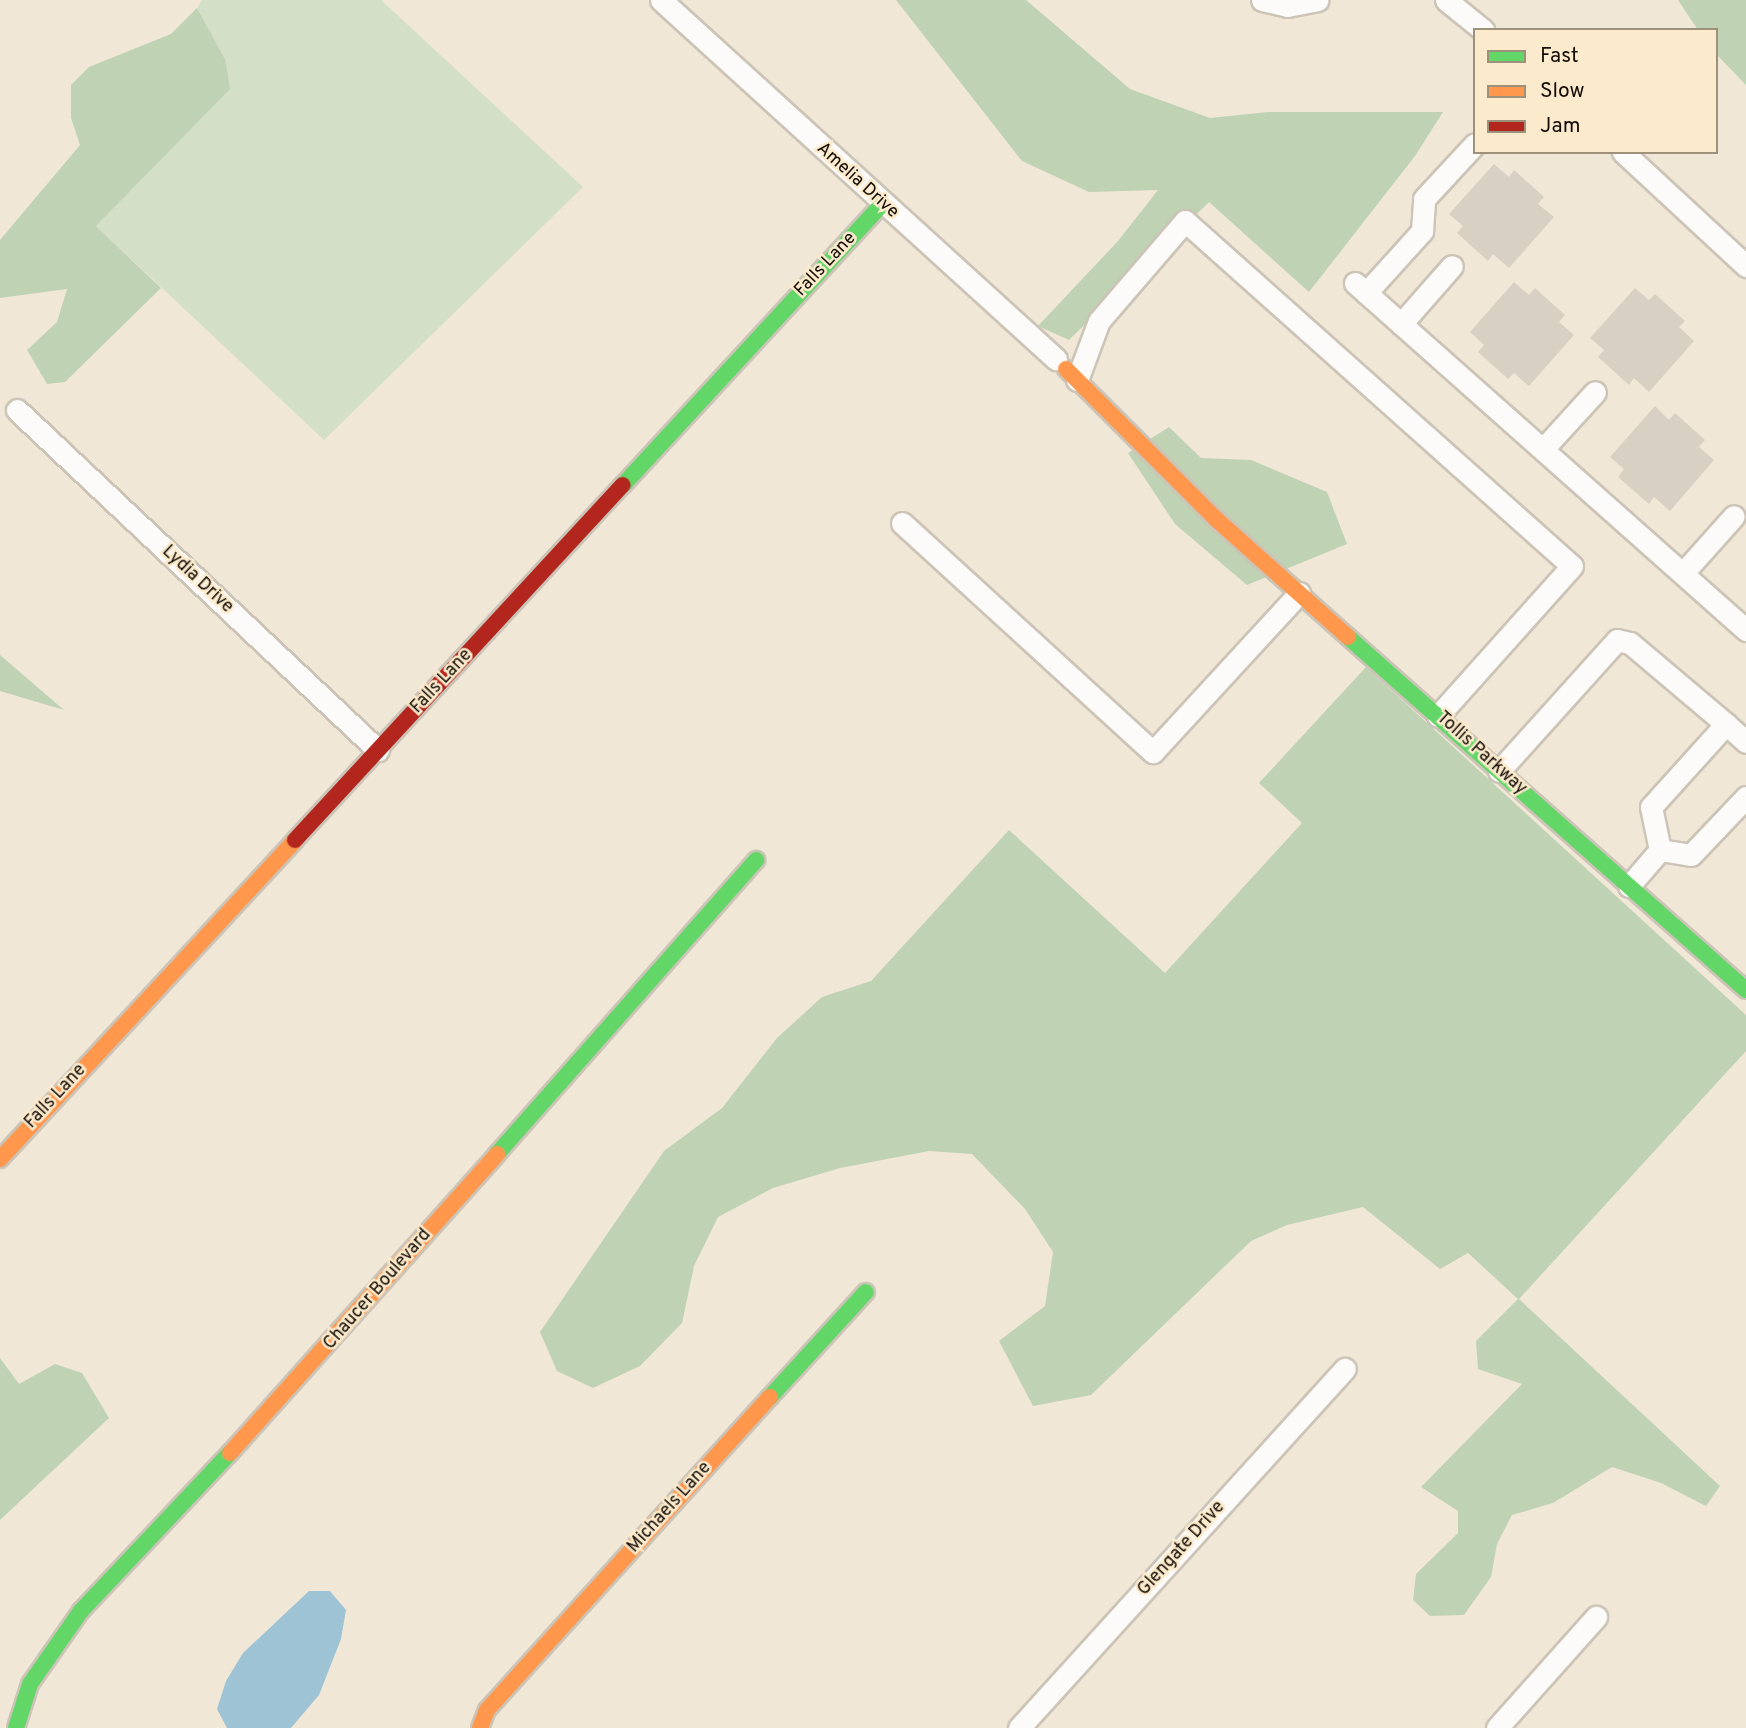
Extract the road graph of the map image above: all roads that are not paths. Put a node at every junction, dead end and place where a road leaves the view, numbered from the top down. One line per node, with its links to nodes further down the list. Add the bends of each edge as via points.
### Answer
1 (661, 0): 8 (street, Amelia Drive)
2 (1262, 0): 3 (street, via 1287,6)
3 (1317, 0)
4 (1446, 0): 5 (street)
5 (1481, 28)
6 (1473, 146): 11 (street, via 1424,200 1422,231 1361,288)
7 (1625, 154): 9 (street)
8 (882, 204): 12 (street, Amelia Drive); 25 (street, Falls Lane)
9 (1746, 266)
10 (1451, 267): 11 (street)
11 (1401, 324): 15 (street)
12 (1066, 369): 17 (street, Amelia Drive); 22 (street, via 1099,321 1185,221 1572,566)
13 (1595, 392): 15 (street)
14 (17, 410): 25 (street, Lydia Drive)
15 (1543, 449): 19 (street)
16 (1734, 516): 19 (street)
17 (1216, 519): 20 (street, Tollis Parkway)
18 (902, 523): 20 (street, via 1153,752)
19 (1683, 573): 21 (street)
20 (1299, 593): 22 (street, Tollis Parkway)
21 (1746, 630)
22 (1438, 716): 26 (street, Tollis Parkway)
23 (1726, 724): 24 (street); 26 (street, via 1630,643 1618,640); 28 (street, via 1651,807)
24 (1746, 743)
25 (378, 750): 32 (street, Falls Lane)
26 (1499, 771): 30 (street, Tollis Parkway)
27 (1746, 797): 28 (street, via 1691,855)
28 (1660, 850): 30 (street)
29 (756, 860): 36 (street, Chaucer Boulevard, via 300,1378 81,1611 30,1685)
30 (1629, 886): 31 (street, Tollis Parkway)
31 (1746, 990)
32 (0, 1159)
33 (866, 1292): 37 (street, Michaels Lane, via 487,1710)
34 (1345, 1369): 38 (street, Glengate Drive)
35 (1596, 1617): 39 (street)
36 (16, 1728)
37 (480, 1728)
38 (1019, 1728)
39 (1497, 1728)

